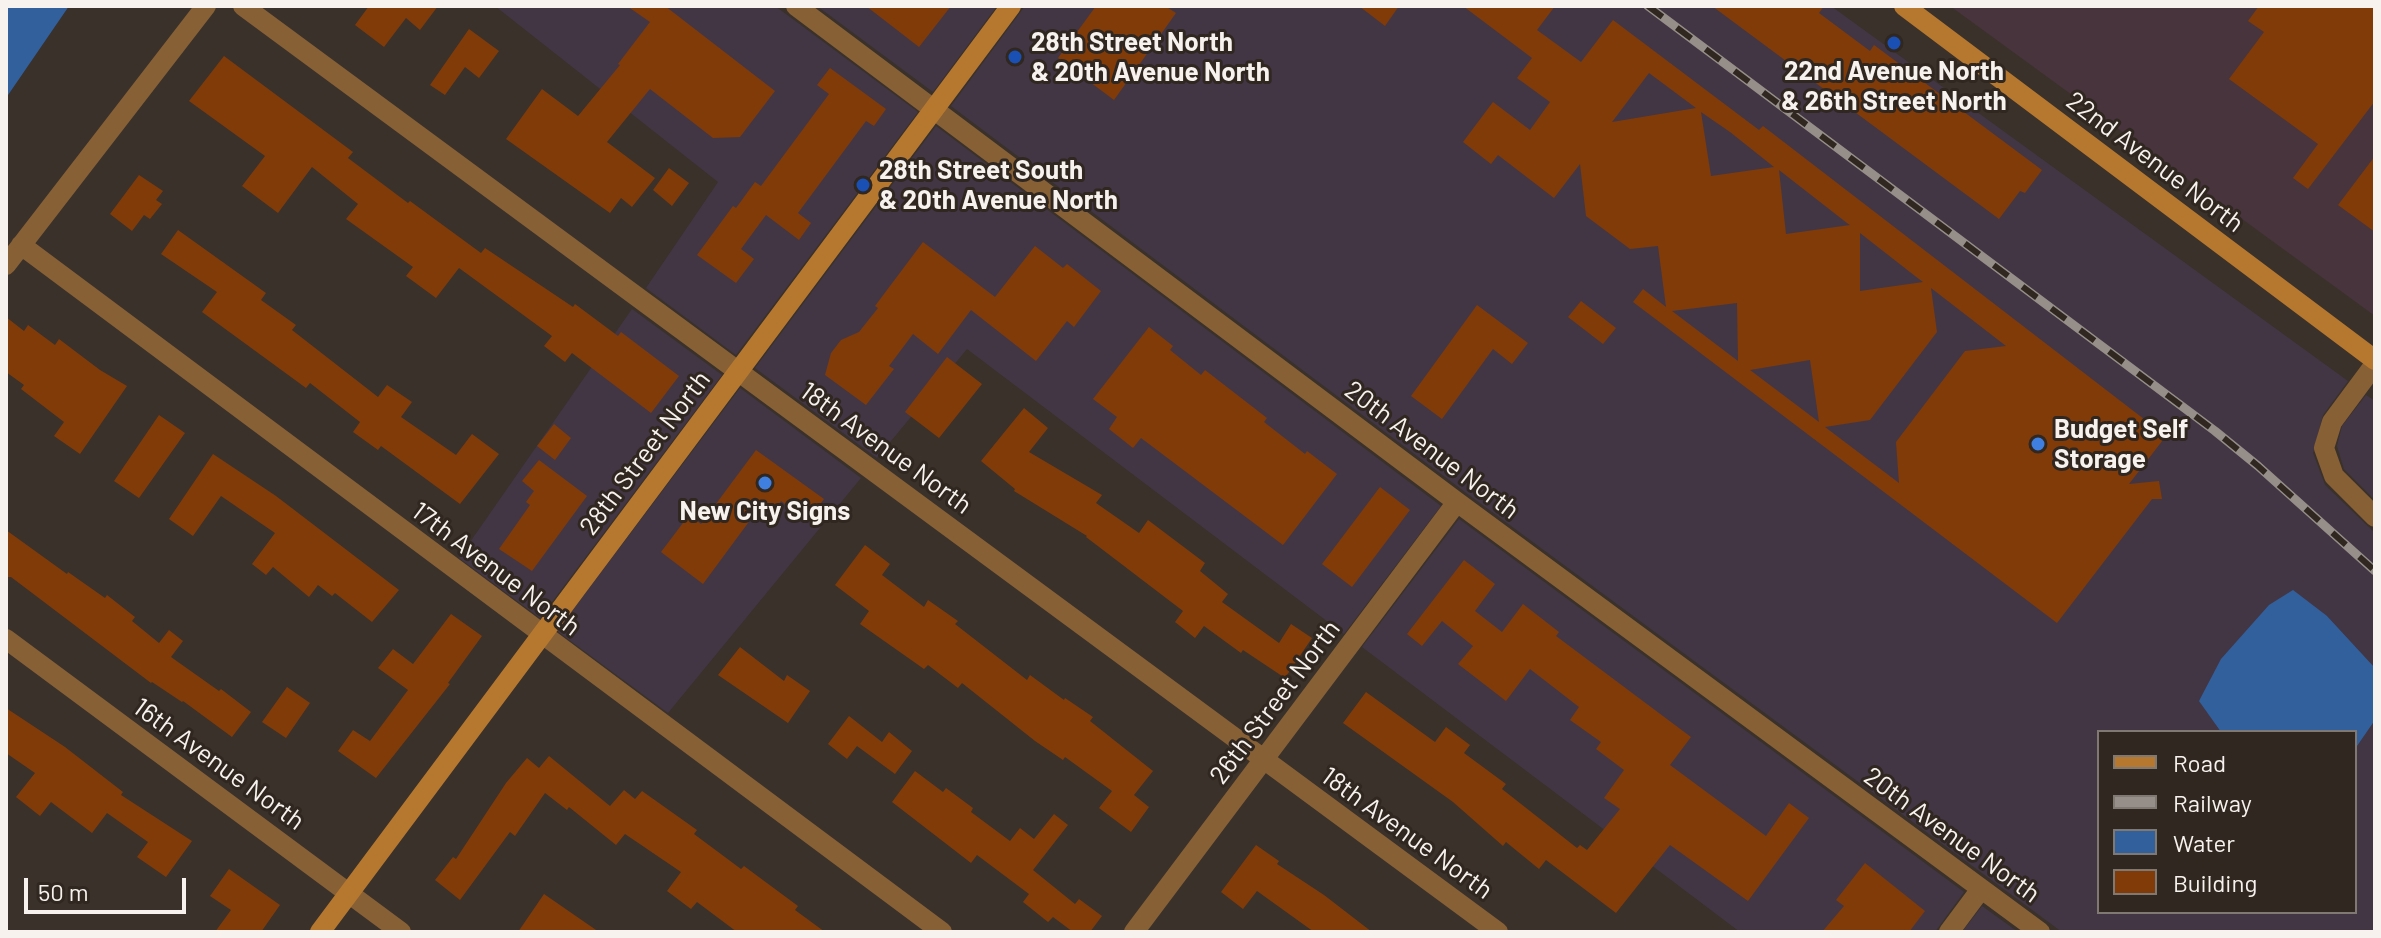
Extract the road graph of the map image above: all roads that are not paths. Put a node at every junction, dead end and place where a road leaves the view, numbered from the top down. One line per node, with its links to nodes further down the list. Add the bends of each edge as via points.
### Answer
1 (206, 6): 7 (street)
2 (243, 6): 10 (street, 18th Avenue North)
3 (796, 6): 6 (street, 20th Avenue North)
4 (1011, 6): 6 (street, 28th Street North)
5 (1904, 6): 9 (street, 22nd Avenue North)
6 (934, 109): 10 (street, 28th Street North); 11 (street, 20th Avenue North)
7 (21, 245): 8 (street); 13 (street, 17th Avenue North)
8 (6, 265)
9 (2375, 362): 12 (street, via 2332,422 2324,448 2334,476)
10 (738, 371): 13 (street, 28th Street North); 15 (street, 18th Avenue North)
11 (1457, 502): 15 (street, 26th Street North); 16 (street, 20th Avenue North)
12 (2375, 517)
13 (541, 635): 17 (street, 28th Street North); 20 (street, 17th Avenue North)
14 (6, 639): 17 (street, 16th Avenue North)
15 (1264, 759): 21 (street, 26th Street North); 22 (street, 18th Avenue North)
16 (1981, 889): 23 (street); 24 (street, 20th Avenue North)
17 (350, 893): 18 (street, 28th Street North); 19 (street, 16th Avenue North)
18 (320, 932)
19 (401, 932)
20 (942, 932)
21 (1134, 932)
22 (1498, 932)
23 (1949, 932)
24 (2040, 932)

